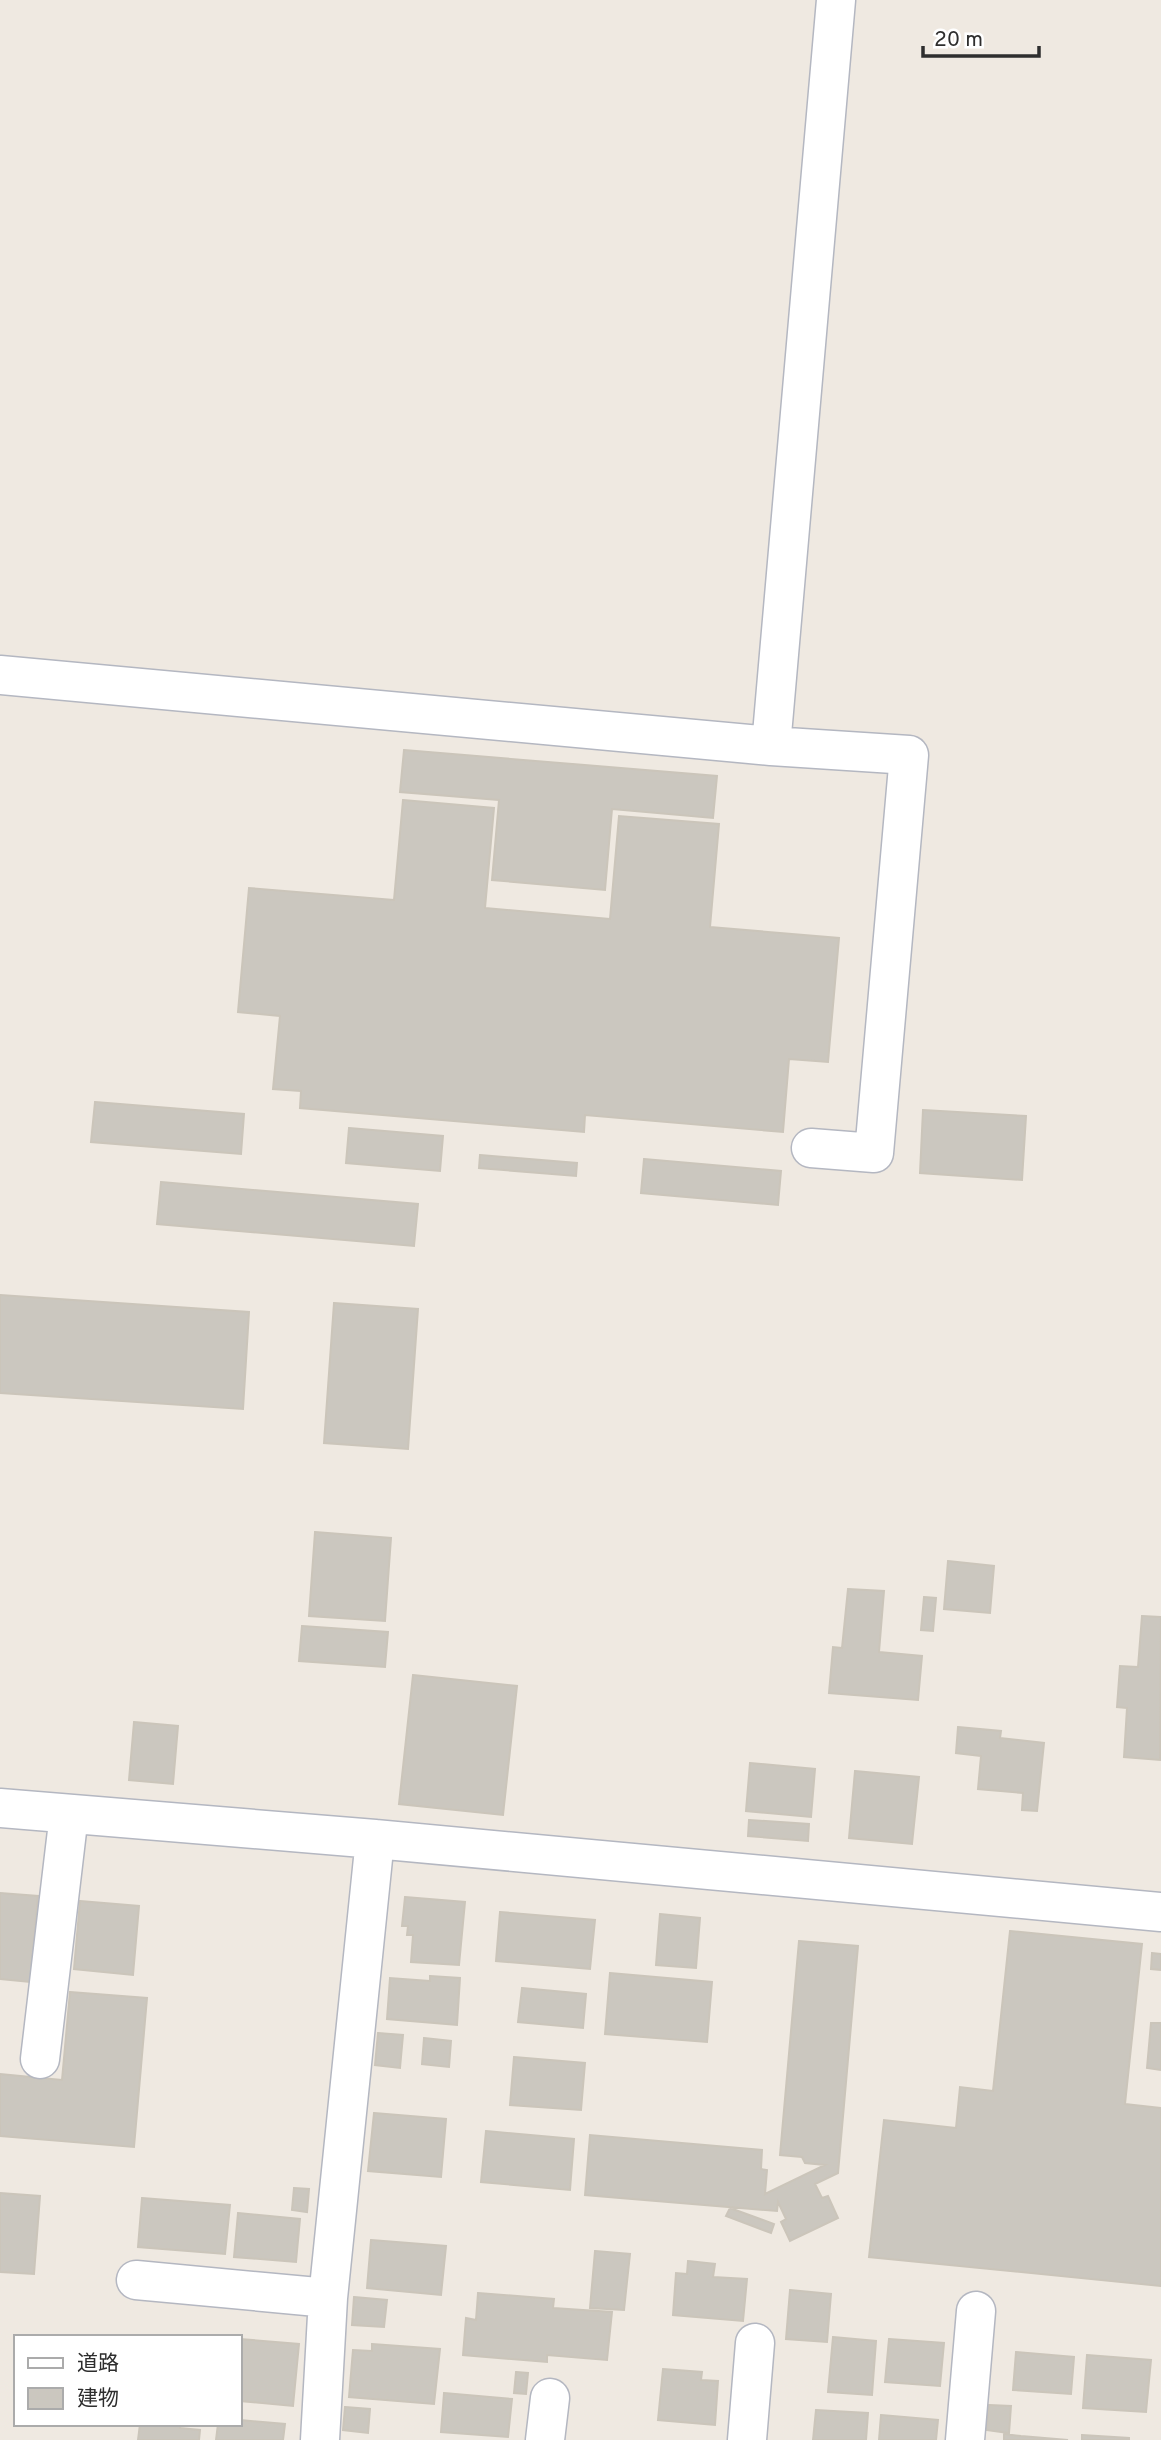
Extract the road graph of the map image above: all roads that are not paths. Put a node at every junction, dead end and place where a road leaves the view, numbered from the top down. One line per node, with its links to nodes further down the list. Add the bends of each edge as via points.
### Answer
1 (836, 0): 3 (street)
2 (0, 675): 3 (street)
3 (771, 746): 4 (street, via 909,755 874,1153)
4 (811, 1148)
5 (0, 1808): 6 (street)
6 (69, 1814): 7 (street); 9 (street)
7 (375, 1839): 8 (street); 11 (street)
8 (1161, 1912)
9 (40, 2059)
10 (136, 2280): 11 (street)
11 (328, 2298): 15 (street)
12 (976, 2311): 18 (street)
13 (755, 2343): 17 (street)
14 (550, 2398): 16 (street)
15 (320, 2440)
16 (545, 2440)
17 (747, 2440)
18 (965, 2440)

